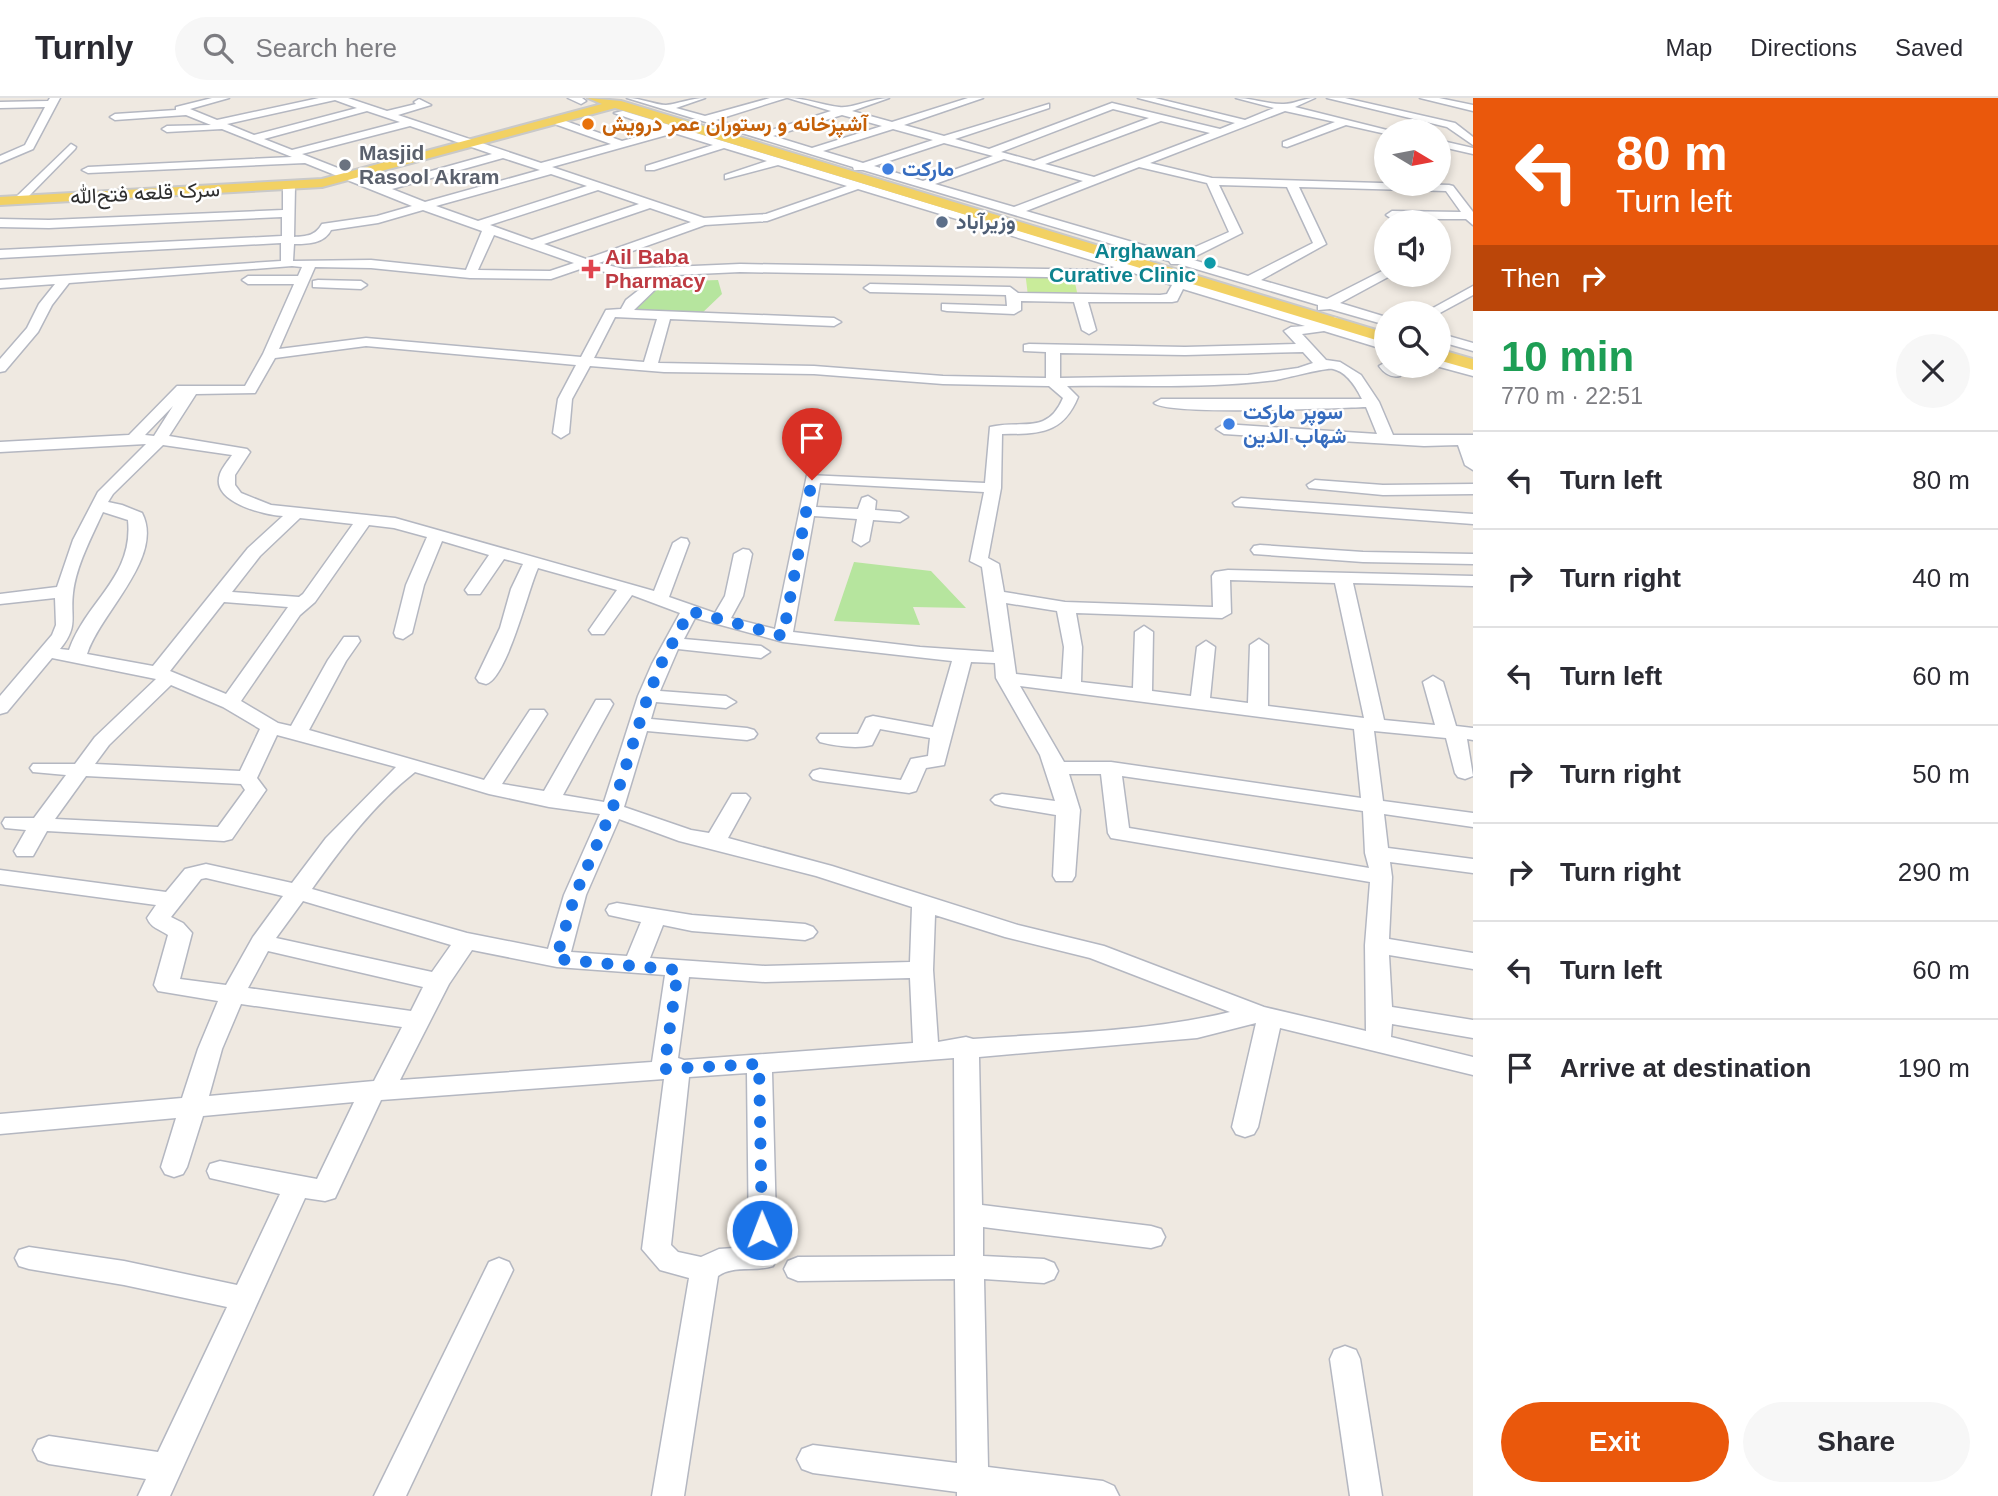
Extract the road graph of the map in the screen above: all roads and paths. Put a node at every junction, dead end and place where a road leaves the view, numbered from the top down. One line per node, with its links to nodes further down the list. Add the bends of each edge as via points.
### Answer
1 (224, 98): 24 (street, via 180,109)
2 (335, 98): 19 (street); 34 (street)
3 (700, 98): 22 (street)
4 (781, 98): 29 (street)
5 (793, 98): 23 (street)
6 (884, 98): 23 (street)
7 (978, 98): 33 (street)
8 (1143, 98): 32 (street)
9 (1241, 98): 20 (street)
10 (1310, 98): 20 (street)
11 (1332, 98): 42 (street, via 1451,125)
12 (1425, 98): 21 (street)
13 (54, 101): 17 (street); 55 (street, via 29,147)
14 (419, 102): 25 (street, via 426,105)
15 (581, 103): 16 (main road); 16 (main road, سرک قلعه فتح‌الله); 28 (main road, سرک قلعه فتح‌الله); 43 (main road, سرک قلعه فتح‌الله)
16 (619, 103): 22 (main road); 37 (street); 62 (main road)
17 (0, 105)
18 (1045, 106): 41 (street)
19 (368, 108): 25 (street); 40 (street)
20 (1283, 108): 30 (street); 32 (street)
21 (1473, 108)
22 (657, 111): 29 (street); 77 (main road)
23 (841, 111): 33 (street); 39 (street)
24 (188, 112): 26 (street); 34 (street)
25 (385, 114): 31 (street)
26 (116, 117)
27 (1159, 118): 38 (street); 51 (street, via 1112,106); 58 (street)
28 (553, 120): 43 (main road, سرک قلعه فتح‌الله); 44 (street)
29 (704, 120): 39 (street)
30 (1345, 122): 35 (street); 45 (street)
31 (409, 123): 43 (street); 52 (street)
32 (1246, 123): 38 (street)
33 (893, 125): 41 (street); 50 (street)
34 (222, 126): 36 (street); 40 (street)
35 (1374, 128)
36 (167, 129)
37 (674, 130): 44 (street); 46 (street)
38 (1219, 132): 59 (street)
39 (760, 137): 50 (street)
40 (254, 138): 52 (street)
41 (945, 140): 51 (street); 62 (street)
42 (1473, 142)
43 (468, 143): 53 (street); 64 (main road, سرک قلعه فتح‌الله)
44 (621, 144): 61 (street)
45 (1287, 144)
46 (724, 145): 57 (street); 60 (street)
47 (1451, 146): 49 (street)
48 (71, 147): 74 (street)
49 (1473, 151)
50 (810, 152): 62 (street)
51 (990, 152): 54 (street)
52 (293, 153): 56 (street)
53 (501, 155): 61 (street); 73 (street)
54 (1004, 156): 58 (street); 71 (street)
55 (0, 160)
56 (310, 160): 63 (street); 64 (street)
57 (776, 162): 65 (street); 70 (street)
58 (1035, 164): 66 (street)
59 (1139, 164): 66 (street); 67 (street)
60 (650, 168)
61 (544, 169): 72 (street); 78 (street)
62 (856, 169): 71 (street); 84 (main road)
63 (88, 170)
64 (347, 175): 69 (main road, سرک قلعه فتح‌الله); 73 (street)
65 (729, 177)
66 (1095, 181): 79 (street)
67 (1212, 181): 68 (street); 89 (street, via 1236,233)
68 (1291, 183): 76 (street); 101 (street, via 1320,244)
69 (289, 186): 74 (main road, سرک قلعه فتح‌الله); 80 (street)
70 (858, 186): 77 (street); 82 (street, via 760,219)
71 (921, 186): 79 (street)
72 (597, 187): 75 (street); 85 (street)
73 (380, 189): 78 (street)
74 (6, 203)
75 (650, 204): 82 (street); 87 (street)
76 (1384, 205): 81 (street); 81 (street, via 1448,188)
77 (939, 206): 84 (main road); 94 (street)
78 (426, 207): 85 (street); 86 (street, via 326,227 318,237)
79 (1013, 212): 89 (street)
80 (290, 213): 83 (street); 86 (street)
81 (1472, 218)
82 (703, 222): 91 (street)
83 (0, 224)
84 (1026, 226): 112 (main road); 117 (main road)
85 (482, 227): 87 (street); 96 (street, via 489,233)
86 (289, 240): 88 (street); 92 (street)
87 (533, 244): 91 (street)
88 (0, 254)
89 (1175, 261): 101 (street)
90 (310, 263): 92 (street); 93 (street); 98 (street)
91 (586, 263): 95 (street); 96 (street, via 551,275)
92 (287, 264): 97 (street)
93 (371, 264): 96 (street); 103 (street, via 357,290)
94 (1125, 268): 95 (street, via 1110,274 740,268); 104 (street)
95 (624, 273): 113 (street, via 658,281)
96 (472, 274): 107 (street)
97 (65, 280): 102 (street); 133 (street)
98 (304, 280): 100 (street); 127 (street)
99 (1374, 280): 112 (street)
100 (248, 281)
101 (1247, 282): 112 (street)
102 (0, 284)
103 (318, 284)
104 (1179, 284): 109 (street, via 1172,298); 117 (street)
105 (870, 288): 108 (street, via 1010,291)
106 (1473, 290): 110 (street)
107 (456, 291)
108 (1014, 297): 109 (street); 111 (street, via 1014,310)
109 (1080, 298): 119 (street)
110 (1451, 302)
111 (947, 307)
112 (1323, 307): 115 (street); 118 (main road)
113 (625, 313): 114 (street); 130 (street, via 611,313)
114 (665, 315): 116 (street); 134 (street)
115 (1374, 318)
116 (834, 322)
117 (1327, 324): 120 (main road); 122 (street); 125 (street, via 1291,331)
118 (1374, 326)
119 (1089, 330)
120 (1374, 335)
121 (1451, 341): 123 (street)
122 (1374, 342)
123 (1473, 347)
124 (1030, 348): 126 (street)
125 (1304, 348): 126 (street); 131 (street)
126 (1053, 350): 136 (street)
127 (270, 354): 130 (street, via 366,342); 137 (street, via 250,390)
128 (1451, 355): 135 (main road)
129 (1451, 359): 135 (main road)
130 (583, 361): 134 (street); 141 (street, via 565,399)
131 (1322, 364): 136 (street, via 1301,372 1248,379); 139 (street, via 1335,365 1361,382)
132 (1451, 364): 135 (street)
133 (0, 368)
134 (650, 368): 136 (street, via 814,370 943,380)
135 (1473, 368)
136 (1053, 382): 149 (street, via 1071,397 1061,418 1043,429 995,430)
137 (192, 389): 143 (street, via 180,390); 144 (street)
138 (1161, 403): 139 (street)
139 (1371, 403): 142 (street)
140 (1224, 429): 142 (street)
141 (561, 433)
142 (1387, 438): 145 (street)
143 (132, 439): 144 (street); 146 (street)
144 (159, 440): 152 (street, via 106,492); 155 (street, via 242,452 227,475 235,496 268,510)
145 (1468, 440): 147 (street)
146 (0, 447)
147 (1473, 465)
148 (1315, 485): 150 (street)
149 (993, 488): 154 (street, via 816,478); 174 (street, via 979,561 990,564)
150 (1473, 489)
151 (1241, 503): 158 (street)
152 (98, 506): 172 (street); 192 (street, via 136,517 139,547 129,570 79,641)
153 (866, 508): 154 (street); 156 (street); 160 (street)
154 (806, 511): 184 (street)
155 (296, 513): 157 (street); 173 (street, via 254,552)
156 (900, 517)
157 (365, 519): 159 (street); 177 (street)
158 (1473, 519)
159 (436, 537): 163 (street); 183 (street, via 415,584)
160 (860, 541)
161 (681, 542): 176 (street)
162 (1260, 550): 165 (street)
163 (499, 553): 167 (street); 171 (street)
164 (743, 554): 180 (street, via 734,596)
165 (1345, 554): 166 (street); 168 (street)
166 (1473, 559)
167 (533, 561): 170 (street); 195 (street)
168 (1348, 578): 169 (street); 178 (street, via 1221,576 1222,613); 210 (street)
169 (1473, 581)
170 (628, 587): 176 (street); 181 (street)
171 (474, 590)
172 (64, 592): 175 (street); 189 (street, via 65,625)
173 (219, 596): 177 (street); 194 (street)
174 (994, 596): 178 (street); 193 (street)
175 (0, 599)
176 (659, 600): 179 (street)
177 (301, 603): 204 (street)
178 (1065, 607): 199 (street, via 1074,649)
179 (690, 611): 180 (street); 186 (street)
180 (720, 621): 184 (street)
181 (598, 630)
182 (1143, 632): 201 (street)
183 (403, 633)
184 (783, 636): 191 (street)
185 (351, 641): 212 (street)
186 (673, 643): 190 (street); 200 (street)
187 (1259, 645): 207 (street)
188 (1206, 648): 203 (street)
189 (49, 652): 192 (street); 197 (street)
190 (761, 652)
191 (963, 656): 193 (street); 215 (street)
192 (76, 658): 194 (street)
193 (1004, 668): 199 (street); 219 (street)
194 (163, 676): 204 (street); 221 (street)
195 (486, 678)
196 (0, 679): 197 (street)
197 (23, 681): 206 (street)
198 (1433, 682): 213 (street)
199 (1071, 687): 201 (street)
200 (648, 696): 202 (street); 209 (street)
201 (1142, 696): 203 (street)
202 (726, 702)
203 (1200, 702): 207 (street)
204 (230, 703): 211 (street)
205 (603, 704): 228 (street)
206 (0, 708)
207 (1258, 709): 210 (street)
208 (537, 714): 225 (street)
209 (641, 724): 214 (street); 230 (street)
210 (1369, 724): 213 (street); 229 (street)
211 (271, 727): 212 (street); 224 (street)
212 (298, 732): 217 (street)
213 (1458, 732): 222 (street)
214 (747, 734)
215 (941, 734): 216 (street, via 873,722 865,741); 223 (street, via 937,761 918,763 909,787)
216 (827, 738)
217 (410, 766): 225 (street); 242 (street, via 334,843)
218 (40, 768): 221 (street)
219 (1056, 768): 220 (street); 231 (street)
220 (1111, 768): 229 (street); 241 (street, via 1119,833)
221 (80, 769): 224 (street); 234 (street)
222 (1465, 773)
223 (820, 775)
224 (247, 778): 234 (street, via 256,790 224,834)
225 (489, 789): 228 (street)
226 (739, 798): 235 (street)
227 (1002, 800): 231 (street)
228 (549, 801): 230 (street)
229 (1372, 805): 232 (street); 237 (street)
230 (612, 810): 235 (street); 251 (street, via 575,895)
231 (1069, 810): 239 (street)
232 (1473, 820)
233 (13, 823): 234 (street)
234 (41, 824): 236 (street)
235 (715, 841): 244 (street)
236 (25, 851)
237 (1376, 853): 238 (street); 241 (street)
238 (1473, 866)
239 (1064, 876)
240 (0, 877): 243 (street)
241 (1381, 877): 250 (street)
242 (298, 892): 243 (street, via 199,871); 248 (street); 249 (street)
243 (172, 901): 257 (street, via 158,918 180,933 166,985)
244 (924, 903): 255 (street); 259 (street, via 1013,932 1096,952)
245 (617, 910): 246 (street)
246 (654, 918): 247 (street); 253 (street)
247 (805, 932)
248 (466, 941): 251 (street); 256 (street)
249 (261, 942): 256 (street); 257 (street)
250 (1377, 945): 252 (street); 258 (street)
251 (556, 959): 253 (street)
252 (1473, 961)
253 (635, 966): 254 (street)
254 (678, 970): 255 (street, via 765,974); 267 (street)
255 (921, 970): 264 (street)
256 (438, 982): 260 (street)
257 (233, 994): 260 (street); 269 (street, via 210,1049)
258 (1380, 1014): 261 (street); 262 (street)
259 (1264, 1015): 262 (street); 263 (street, via 1113,1038); 271 (street)
260 (418, 1021): 268 (street)
261 (1473, 1029)
262 (1378, 1043): 266 (street)
263 (966, 1046): 264 (street); 275 (street)
264 (926, 1050): 265 (street)
265 (759, 1064): 267 (street); 281 (street, via 763,1258 719,1260)
266 (1473, 1066)
267 (671, 1068): 268 (street); 281 (street, via 656,1249 670,1262)
268 (377, 1090): 269 (street); 274 (street, via 325,1190)
269 (194, 1106): 270 (street); 272 (street)
270 (0, 1124)
271 (1245, 1127)
272 (174, 1167)
273 (220, 1171): 274 (street)
274 (297, 1187): 283 (street)
275 (970, 1214): 276 (street); 278 (street)
276 (1151, 1237)
277 (29, 1258): 283 (street)
278 (971, 1268): 280 (street); 282 (street); 288 (street)
279 (499, 1269): 289 (street)
280 (798, 1269)
281 (705, 1270): 290 (street)
282 (1044, 1271)
283 (245, 1299): 287 (street)
284 (1345, 1359): 292 (street)
285 (49, 1450): 287 (street)
286 (813, 1459): 288 (street)
287 (160, 1482)
288 (973, 1488): 291 (street)
289 (390, 1496)
290 (668, 1496)
291 (1103, 1496)
292 (1366, 1496)

